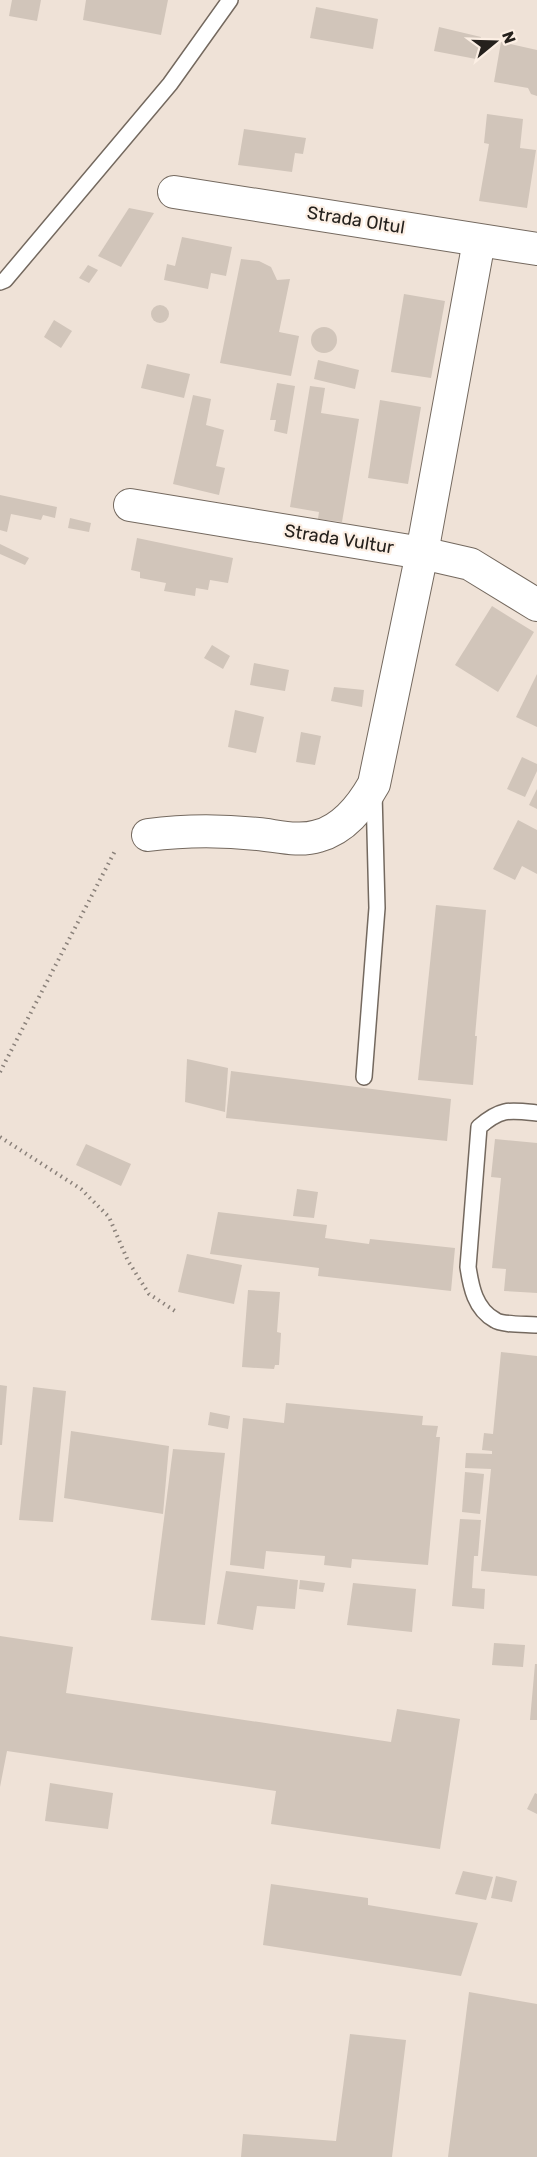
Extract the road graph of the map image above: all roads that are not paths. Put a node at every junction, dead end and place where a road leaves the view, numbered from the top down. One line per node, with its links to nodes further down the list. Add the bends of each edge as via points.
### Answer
1 (230, 0): 5 (lane, via 170,84)
2 (174, 192): 3 (street, Strada Oltul)
3 (479, 241): 4 (street, Strada Oltul); 7 (street)
4 (537, 249)
5 (0, 282)
6 (130, 505): 7 (street, Strada Vultur)
7 (422, 553): 8 (street, Strada Vultur, via 470,564); 9 (street)
8 (537, 605)
9 (374, 784): 10 (street, via 362,805 342,824 319,836 201,831); 11 (lane, via 377,908)
10 (148, 836)
11 (364, 1077)
12 (537, 1113): 13 (lane, via 505,1110 479,1127 468,1267 471,1290 496,1322)
13 (537, 1325)

